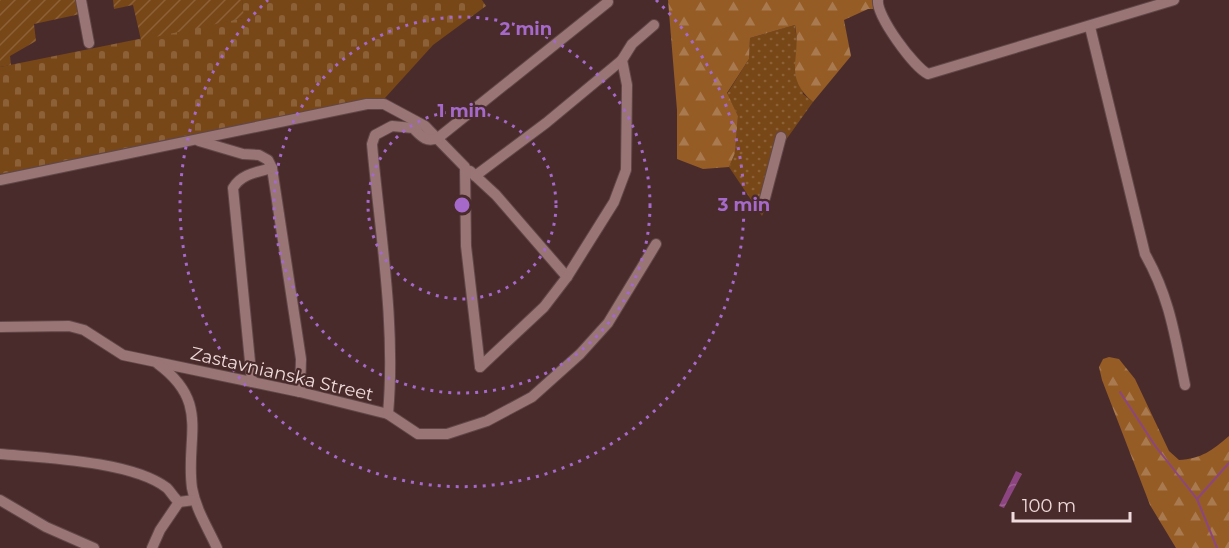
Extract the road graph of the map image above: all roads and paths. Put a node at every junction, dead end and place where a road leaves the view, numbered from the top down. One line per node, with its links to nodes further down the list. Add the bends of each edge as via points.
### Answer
1 (81, 0): 7 (street)
2 (878, 0): 6 (street, via 881,14 911,59 928,74)
3 (1174, 0): 6 (street)
4 (608, 2): 10 (street)
5 (654, 25): 8 (street, via 632,44)
6 (1090, 27): 22 (street, via 1145,255 1161,283)
7 (89, 43)
8 (622, 60): 14 (street); 18 (street, via 627,85 626,170 614,202)
9 (781, 137): 16 (street)
10 (438, 138): 11 (street, via 405,112 384,104 367,104); 12 (street); 24 (street, via 423,139 413,128 392,126 375,135 372,144 391,334)
11 (196, 140): 13 (street, via 259,155); 15 (street)
12 (465, 167): 14 (street); 18 (street, via 466,246 480,367 544,307)
13 (272, 168): 21 (street, via 247,175 233,188); 23 (street, via 301,359)
14 (475, 176): 18 (street)
15 (0, 180)
16 (765, 198)
17 (656, 244): 24 (street, Zastavnianska Street, via 608,323 580,354 514,409 465,430 430,435 418,434)
18 (567, 277)
19 (0, 327): 20 (street, Zastavnianska Street, via 69,326 84,330 123,355)
20 (156, 362): 21 (street, Zastavnianska Street); 27 (street, via 174,376 189,404 195,433)
21 (252, 382): 23 (street, Zastavnianska Street)
22 (1185, 386)
23 (300, 392): 24 (street, Zastavnianska Street)
24 (388, 414)
25 (0, 454): 28 (street, via 84,462 125,471 167,489)
26 (0, 500): 29 (street, via 55,532)
27 (194, 500): 28 (street); 31 (street)
28 (179, 501): 30 (street)
29 (94, 548)
30 (152, 548)
31 (217, 548)

